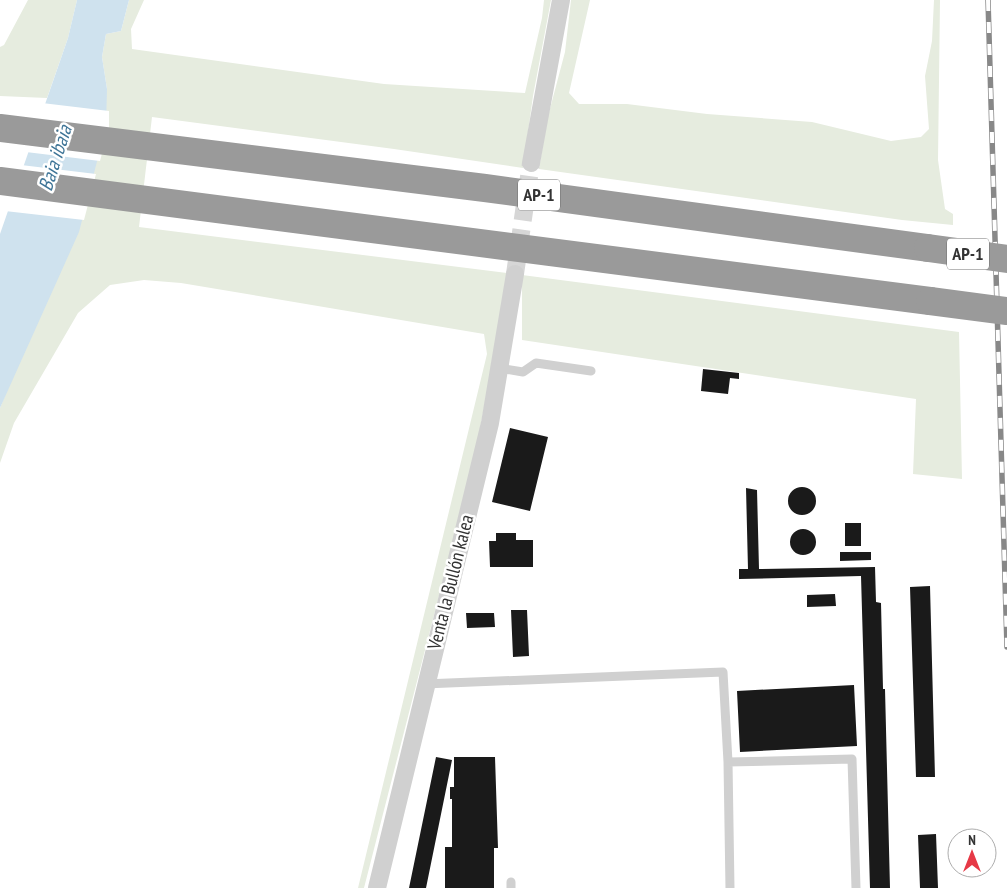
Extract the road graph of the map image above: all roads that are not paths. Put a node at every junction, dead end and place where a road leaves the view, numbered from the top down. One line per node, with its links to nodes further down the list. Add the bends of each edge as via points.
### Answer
1 (561, 0): 3 (street)
2 (0, 128): 5 (highway, AP-1, bridge, via 495,189)
3 (531, 162)
4 (0, 182): 7 (highway, bridge)
5 (1007, 259)
6 (515, 274): 8 (street, Venta la Bullón kalea)
7 (1007, 311)
8 (499, 368): 9 (lane, via 522,372 536,363); 10 (street, Venta la Bullón kalea, via 490,423)
9 (591, 371)
10 (424, 684): 11 (lane, via 723,672); 12 (street, Venta la Bullón kalea)
11 (728, 762): 13 (lane); 14 (lane, via 852,759)
12 (377, 888)
13 (730, 888)
14 (856, 888)

